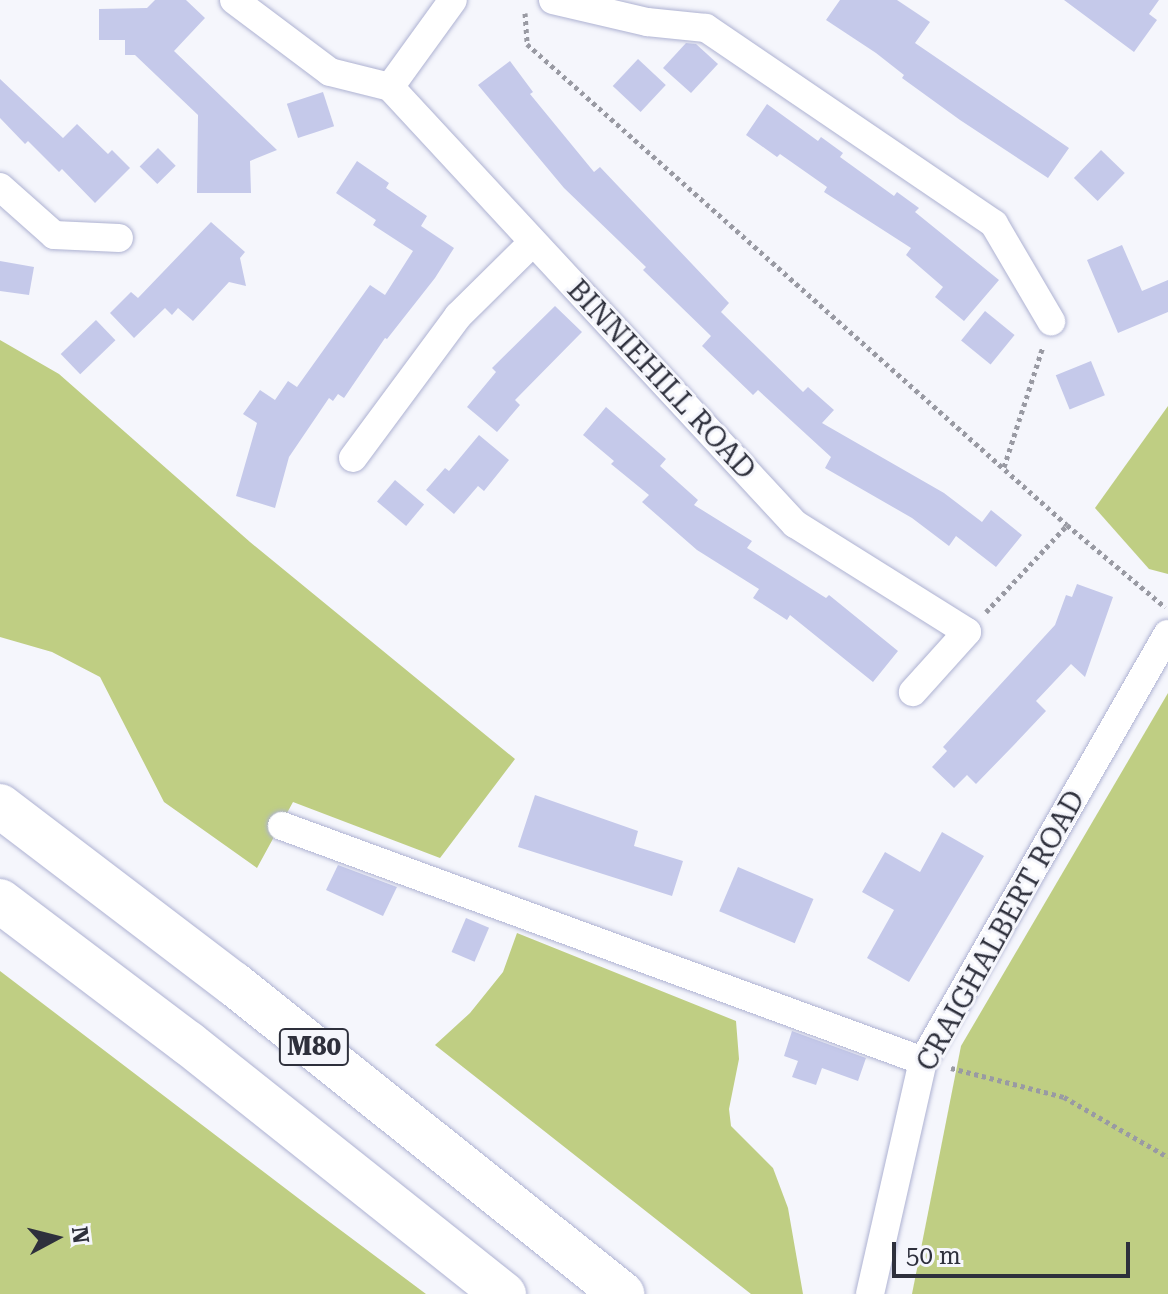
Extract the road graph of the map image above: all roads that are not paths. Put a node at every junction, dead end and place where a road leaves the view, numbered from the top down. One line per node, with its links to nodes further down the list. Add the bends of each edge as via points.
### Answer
1 (234, 0): 4 (street, via 330,72)
2 (453, 0): 4 (street)
3 (553, 0): 8 (street, via 647,22 706,28 994,224)
4 (390, 87): 7 (street, BINNIEHILL ROAD)
5 (0, 187): 6 (street, via 54,235)
6 (119, 238)
7 (533, 242): 9 (street, via 458,316); 11 (street, BINNIEHILL ROAD, via 795,524 967,632)
8 (1051, 321)
9 (353, 458)
10 (1168, 634): 15 (street, CRAIGHALBERT ROAD)
11 (913, 692)
12 (0, 806): 17 (highway, M80, via 234,984)
13 (282, 826): 15 (street)
14 (0, 901): 16 (highway, M80)
15 (923, 1061): 18 (street, CRAIGHALBERT ROAD)
16 (504, 1294)
17 (623, 1294)
18 (870, 1294)

